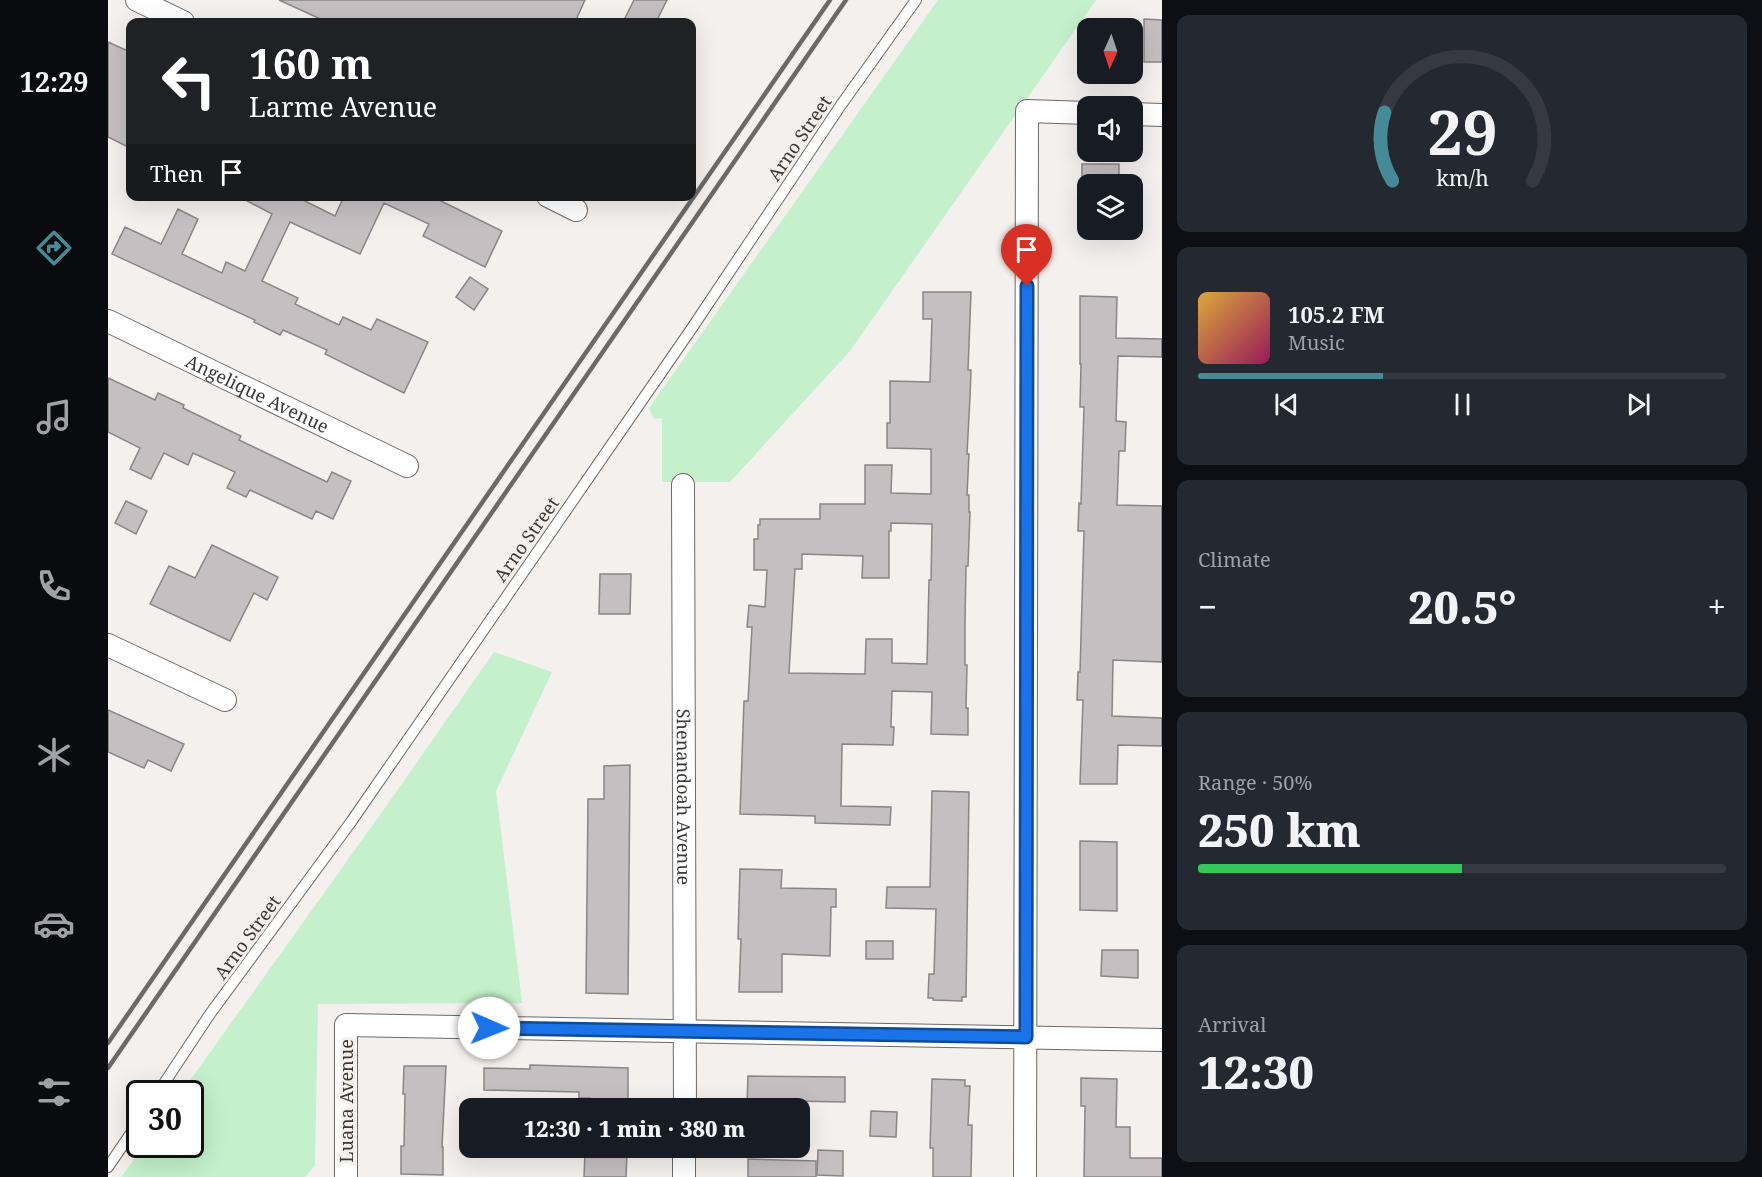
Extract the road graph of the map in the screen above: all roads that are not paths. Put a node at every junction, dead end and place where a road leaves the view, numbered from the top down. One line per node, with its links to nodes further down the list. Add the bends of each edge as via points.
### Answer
1 (136, 0): 3 (street)
2 (916, 0): 17 (lane, Arno Street, via 351,822)
3 (174, 18)
4 (1077, 113): 15 (street, via 1027,111)
5 (1143, 114): 6 (street)
6 (1162, 115)
7 (558, 201): 8 (street)
8 (576, 210)
9 (108, 321): 10 (street, Angelique Avenue)
10 (407, 466)
11 (683, 485): 14 (street, Shenandoah Avenue)
12 (108, 645): 13 (street)
13 (225, 700)
14 (685, 1032): 15 (street); 18 (street, Shenandoah Avenue); 22 (street, Luana Avenue, via 346,1025)
15 (1026, 1037): 16 (street); 24 (street)
16 (1162, 1040)
17 (166, 1080)
18 (684, 1098)
19 (126, 1141): 21 (lane)
20 (684, 1158): 23 (street)
21 (108, 1167)
22 (346, 1177)
23 (684, 1177)
24 (1025, 1177)

